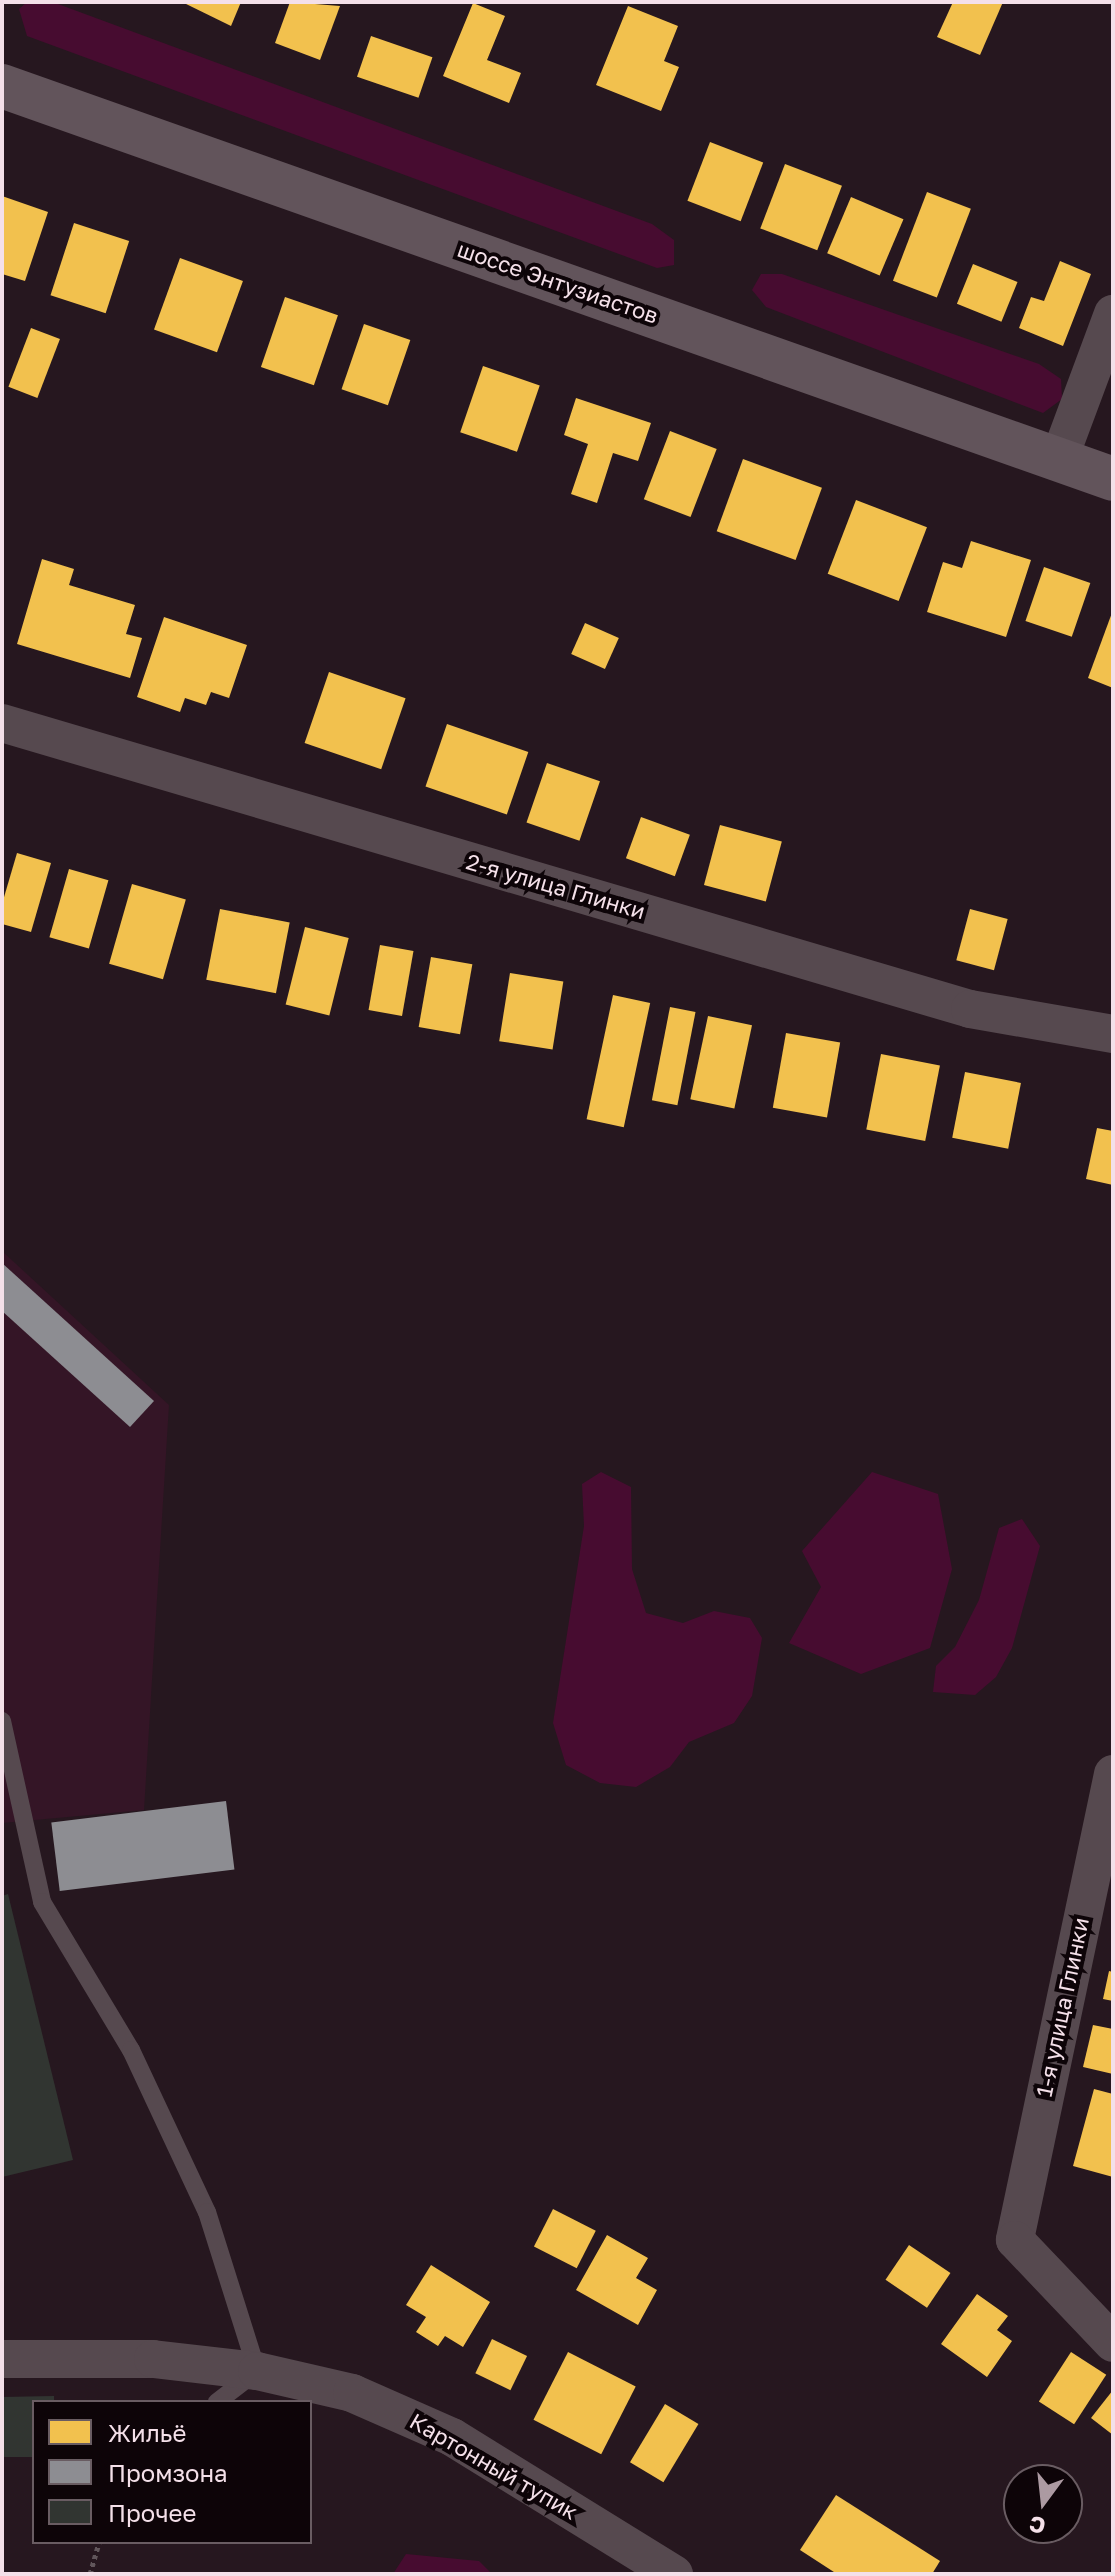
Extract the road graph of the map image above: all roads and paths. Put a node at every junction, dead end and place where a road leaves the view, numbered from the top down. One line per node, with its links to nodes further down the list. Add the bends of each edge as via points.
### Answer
1 (2, 86): 3 (main road, шоссе Энтузиастов)
2 (1113, 314): 3 (street)
3 (1059, 459): 4 (main road, шоссе Энтузиастов)
4 (1113, 479)
5 (2, 723): 6 (street, 2-я улица Глинки, via 970,1009)
6 (1113, 1034)
7 (2, 1721): 11 (lane, via 42,1902 131,2050 207,2212)
8 (1113, 1774): 9 (street, 1-я улица Глинки, via 1015,2240)
9 (1113, 2343)
10 (2, 2359): 11 (street, Картонный тупик, via 153,2359)
11 (257, 2371): 12 (lane); 15 (street, Картонный тупик, via 352,2393 439,2431)
12 (220, 2400)
13 (98, 2544): 14 (path)
14 (90, 2574)
15 (674, 2574)

